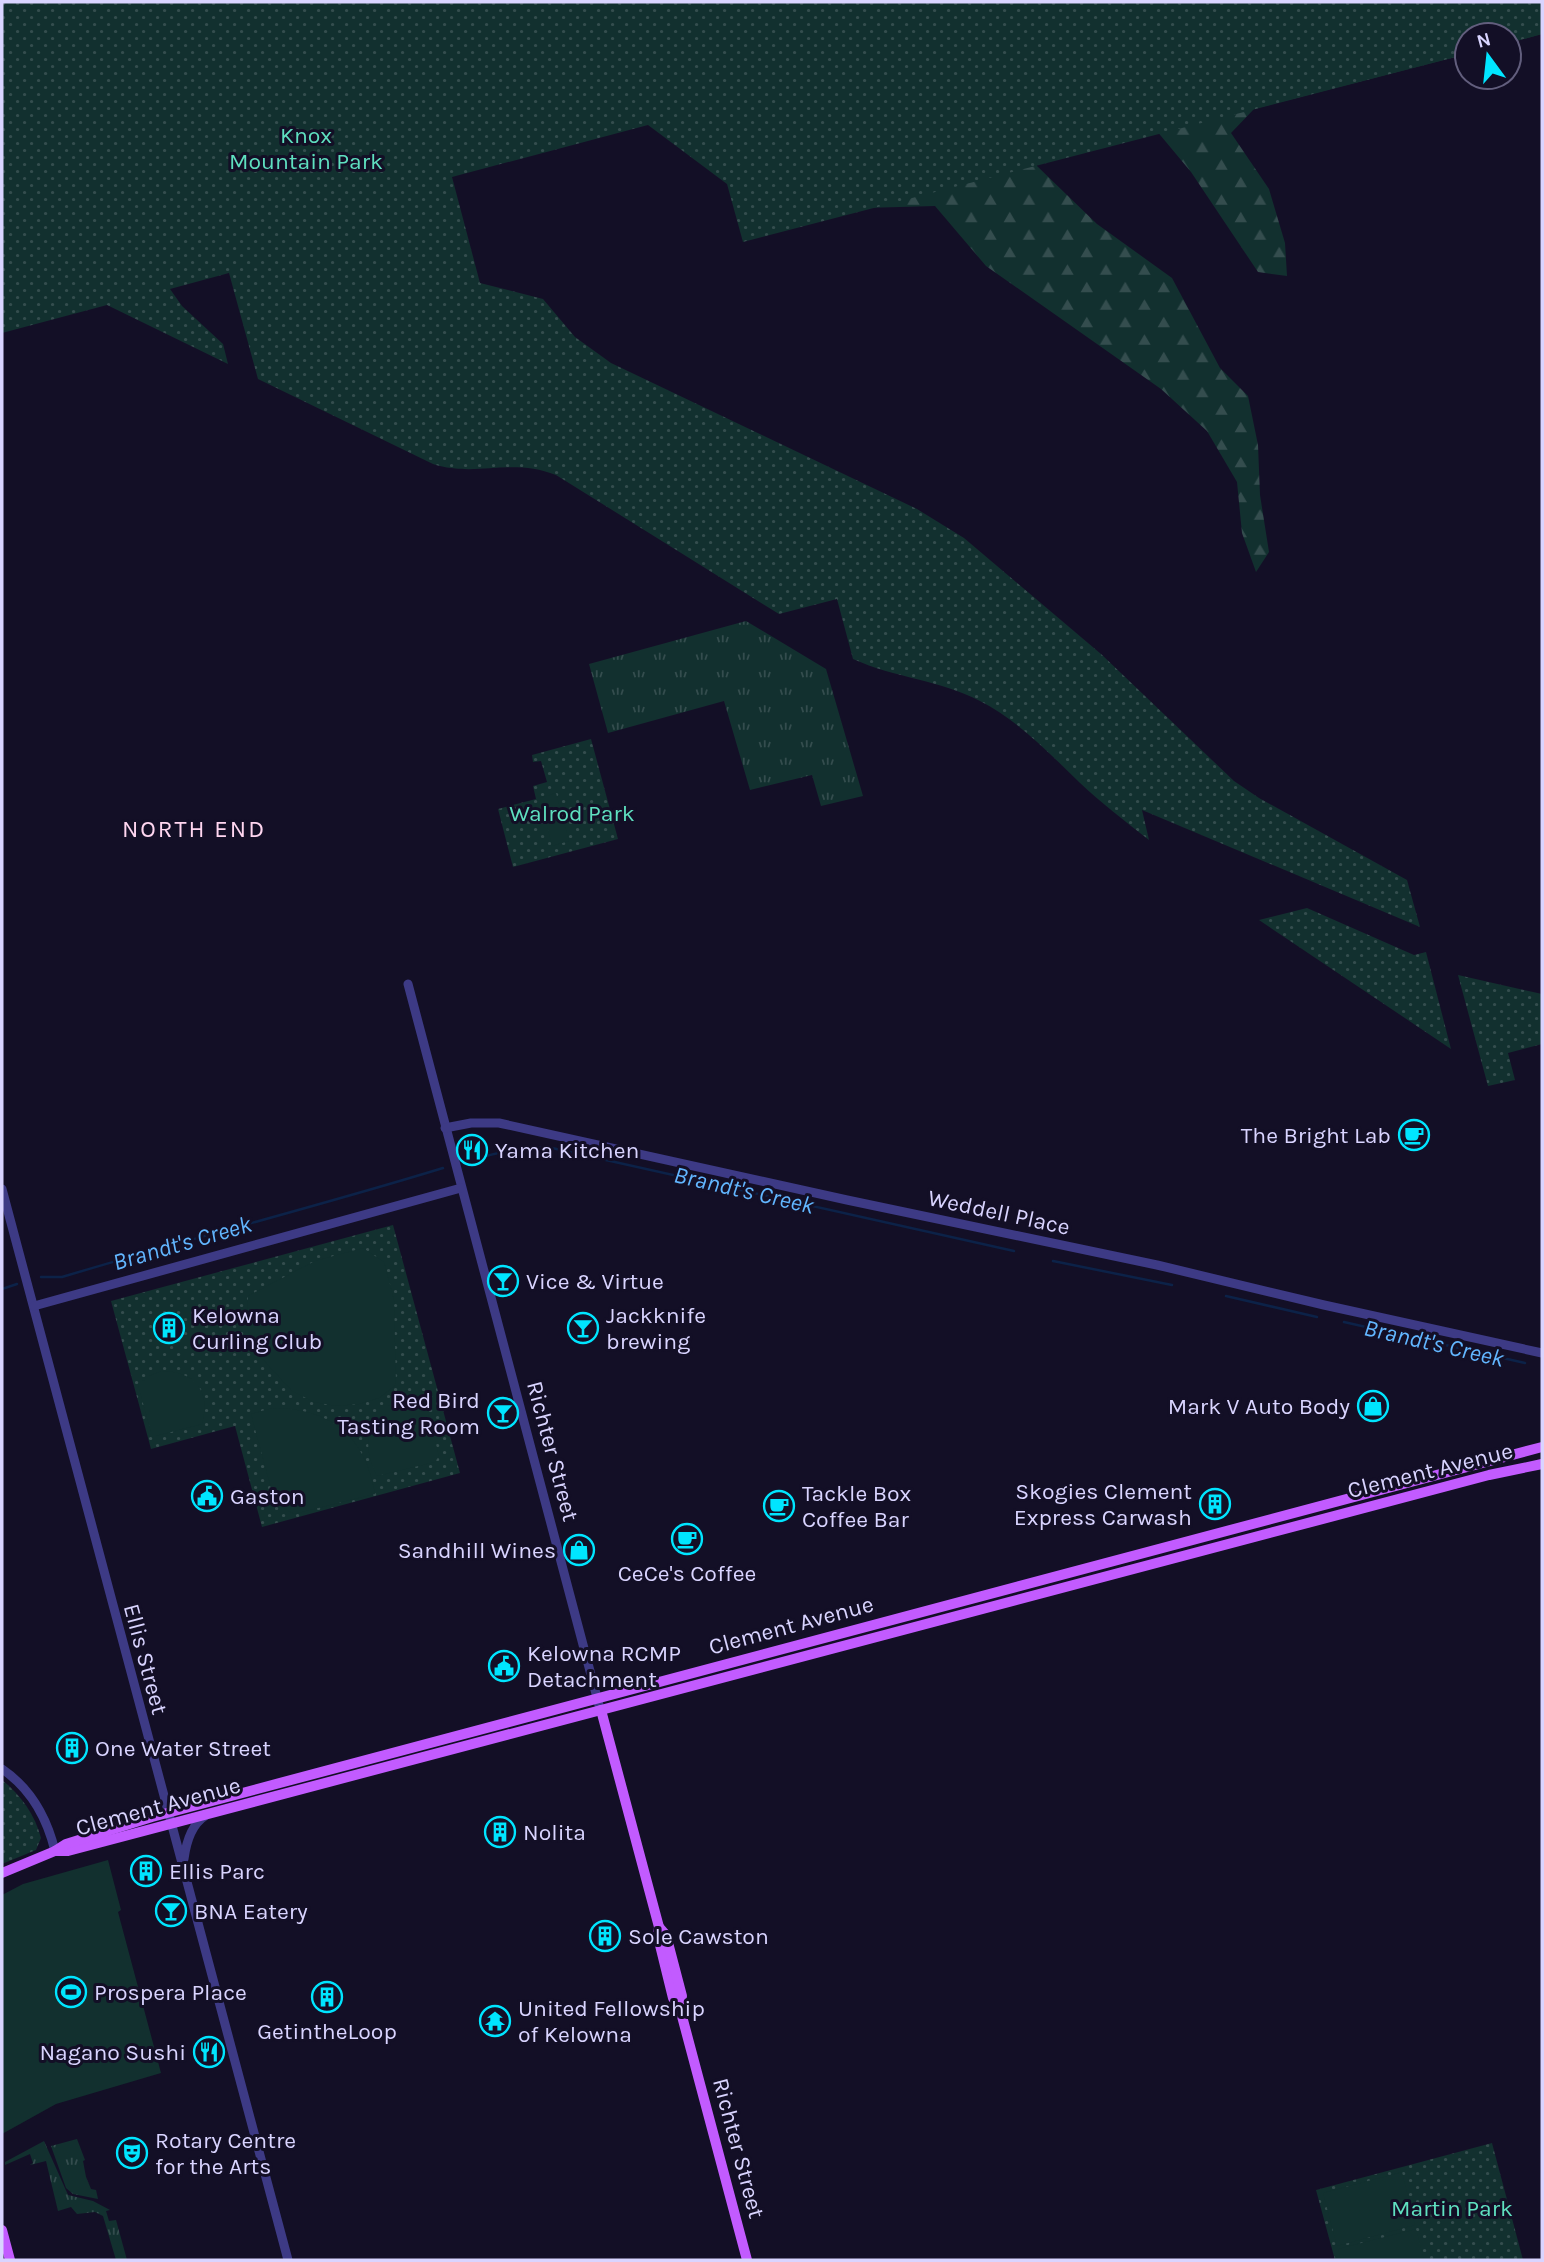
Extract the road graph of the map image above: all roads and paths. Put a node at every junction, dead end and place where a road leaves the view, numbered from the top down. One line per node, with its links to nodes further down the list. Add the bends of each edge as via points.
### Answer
1 (408, 984): 2 (street, Richter Street)
2 (445, 1129): 3 (street, Richter Street); 6 (street, Weddell Place, via 499,1123)
3 (461, 1188): 5 (street); 13 (street, Richter Street)
4 (2, 1189): 5 (street, Ellis Street)
5 (34, 1306): 17 (street, Ellis Street)
6 (1542, 1353)
7 (1542, 1447): 11 (main road, Clement Avenue)
8 (1542, 1464): 9 (main road, Clement Avenue)
9 (1527, 1467): 10 (main road); 12 (main road, Clement Avenue)
10 (1542, 1472)
11 (1433, 1475): 12 (main road, Clement Avenue, via 1391,1494 1336,1510); 13 (main road, Clement Avenue)
12 (1329, 1517): 14 (main road, Clement Avenue)
13 (597, 1698): 14 (street, Richter Street); 17 (main road, Clement Avenue)
14 (601, 1710): 16 (main road, Clement Avenue); 24 (main road, Richter Street)
15 (2, 1769): 18 (street, via 34,1801)
16 (207, 1815): 17 (main road, Clement Avenue); 19 (street, via 191,1834)
17 (171, 1818): 18 (main road, Clement Avenue, via 68,1851); 19 (street, Ellis Street)
18 (55, 1851): 20 (main road, Clement Avenue)
19 (183, 1867): 23 (street, Ellis Street)
20 (2, 1873)
21 (2, 2230): 22 (main road)
22 (10, 2260)
23 (288, 2260)
24 (747, 2260)

